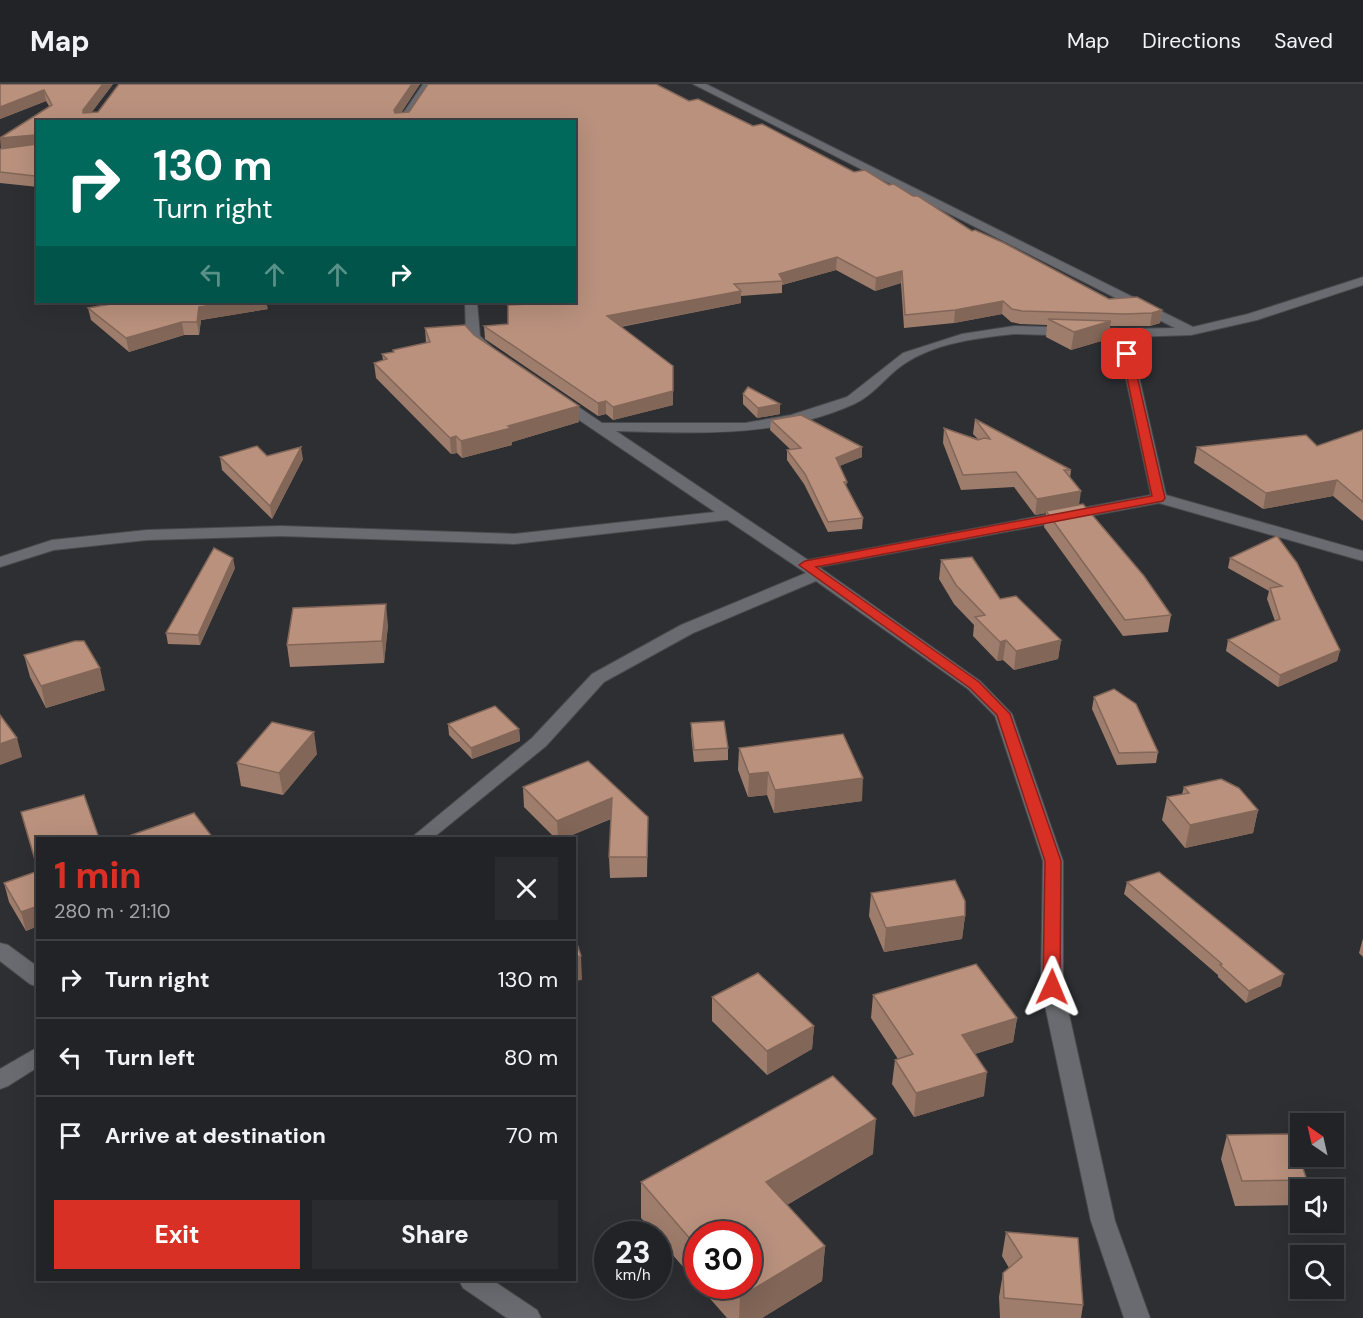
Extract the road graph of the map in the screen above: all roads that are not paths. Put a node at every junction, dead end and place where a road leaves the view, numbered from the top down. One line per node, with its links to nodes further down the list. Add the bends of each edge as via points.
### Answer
1 (428, 84): 3 (street)
2 (702, 84): 6 (street)
3 (403, 120)
4 (1359, 284): 6 (street)
5 (471, 303): 8 (street, via 473,337)
6 (1191, 331): 7 (street)
7 (1123, 333): 10 (street, via 1040,328 988,331 906,357 870,388 845,403 774,423 745,427); 11 (street)
8 (500, 359)
9 (540, 386): 10 (street)
10 (599, 427): 12 (street)
11 (1159, 498): 13 (street); 15 (street)
12 (729, 515): 14 (street, via 514,539 280,531 147,535 52,545); 15 (street)
13 (1363, 556)
14 (0, 562)
15 (811, 569): 16 (street, via 638,654 598,678 539,742); 23 (street, via 974,685 1003,714 1053,861 1052,987 1103,1221)
16 (422, 837)
17 (0, 950): 18 (street)
18 (36, 977)
19 (36, 1056): 20 (street)
20 (0, 1080)
21 (473, 1281): 22 (street)
22 (528, 1318)
23 (1137, 1318)

